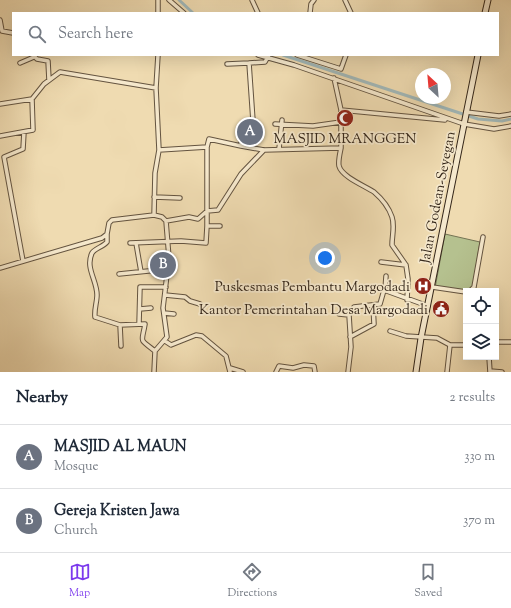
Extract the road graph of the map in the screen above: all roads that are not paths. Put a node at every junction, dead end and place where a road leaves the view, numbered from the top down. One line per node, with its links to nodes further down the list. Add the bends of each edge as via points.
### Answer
1 (158, 0): 7 (street)
2 (169, 0): 8 (street)
3 (252, 0): 9 (street)
4 (314, 0): 10 (street)
5 (344, 0): 11 (street)
6 (488, 0): 12 (main road)
7 (158, 12)
8 (183, 12)
9 (258, 12)
10 (310, 12)
11 (350, 12)
12 (485, 12)
13 (0, 20): 14 (street, via 2,31)
14 (12, 33)
15 (33, 56): 21 (street); 25 (street, via 48,61)
16 (158, 56): 26 (street)
17 (268, 56): 22 (street, via 265,62); 24 (street)
18 (302, 56): 19 (street, via 341,69)
19 (346, 56)
20 (478, 56): 30 (main road, Jalan Godean-Seyegan)
21 (20, 63)
22 (249, 63): 23 (street); 40 (street, via 253,121 244,125)
23 (227, 64)
24 (334, 78): 29 (street); 33 (street)
25 (49, 80): 26 (street, via 57,73 64,72); 27 (street)
26 (156, 88): 44 (street)
27 (32, 99): 28 (street); 38 (street, via 31,115 34,128 31,132)
28 (0, 104)
29 (341, 110): 33 (street); 34 (street)
30 (466, 113): 31 (street, via 499,116); 35 (main road, Jalan Godean-Seyegan)
31 (511, 114)
32 (282, 120): 36 (street)
33 (452, 120): 35 (street)
34 (341, 122): 36 (street, via 313,126); 42 (street)
35 (464, 123): 37 (street, via 494,129); 67 (main road, Jalan Godean-Seyegan)
36 (279, 125): 43 (street)
37 (511, 126)
38 (24, 132): 39 (street); 58 (street, via 23,149 4,157)
39 (0, 136)
40 (241, 146): 41 (street, via 209,139); 45 (street)
41 (206, 147): 44 (street); 48 (street)
42 (341, 148): 43 (street); 60 (street, via 341,170 356,183 374,192 385,204 393,222 392,245)
43 (279, 149): 45 (street)
44 (160, 150): 46 (street)
45 (264, 150): 48 (street, via 241,174 220,209)
46 (154, 198): 47 (street); 49 (street)
47 (180, 198)
48 (207, 211): 50 (street, via 198,219 189,217); 51 (street)
49 (154, 215): 50 (street); 53 (street, via 112,220)
50 (166, 221): 57 (street)
51 (207, 226): 52 (street); 57 (street, via 206,244 184,241)
52 (220, 226)
53 (107, 234): 58 (street, via 99,239); 83 (street, via 107,242 94,251 89,268 96,284 94,315)
54 (484, 238): 68 (street)
55 (130, 243): 56 (street)
56 (136, 243): 57 (street); 63 (street)
57 (168, 243): 62 (street)
58 (23, 261): 61 (street)
59 (381, 262): 60 (street)
60 (406, 265): 72 (street)
61 (0, 268)
62 (168, 269): 63 (street); 66 (street)
63 (140, 272): 64 (street)
64 (119, 274)
65 (386, 276): 69 (street)
66 (166, 287): 71 (street); 77 (street, via 140,287)
67 (432, 287): 70 (street); 75 (main road, Jalan Godean-Seyegan)
68 (473, 288)
69 (385, 290): 72 (street); 74 (street, via 382,290 381,303)
70 (463, 292)
71 (165, 295): 73 (street, via 185,297); 78 (street)
72 (407, 300): 75 (street)
73 (200, 304)
74 (374, 305): 81 (street, via 355,305); 85 (street, via 374,324)
75 (428, 306): 86 (main road, Jalan Godean-Seyegan)
76 (151, 308): 77 (street)
77 (140, 309): 82 (street)
78 (164, 313): 79 (street); 87 (street, via 167,337)
79 (174, 314)
80 (339, 314): 81 (street)
81 (348, 315): 85 (street)
82 (139, 324): 83 (street); 93 (street, via 146,326 141,336 142,341)
83 (120, 325): 91 (street)
84 (390, 330): 86 (street)
85 (350, 337): 101 (street)
86 (421, 338): 92 (street, via 437,338); 102 (main road, Jalan Godean-Seyegan)
87 (165, 341): 93 (street); 95 (street, via 172,345 196,335 202,336 224,354)
88 (499, 342): 89 (street)
89 (511, 342)
90 (463, 345): 92 (street)
91 (121, 346)
92 (450, 346): 103 (street)
93 (155, 351): 97 (street)
94 (489, 360): 96 (street)
95 (230, 370): 98 (street)
96 (490, 371): 104 (street)
97 (154, 372)
98 (243, 372)
99 (276, 372): 100 (street, via 280,366 293,368 309,365 314,366)
100 (315, 372)
101 (348, 372)
102 (416, 372)
103 (447, 372)
104 (502, 372)

